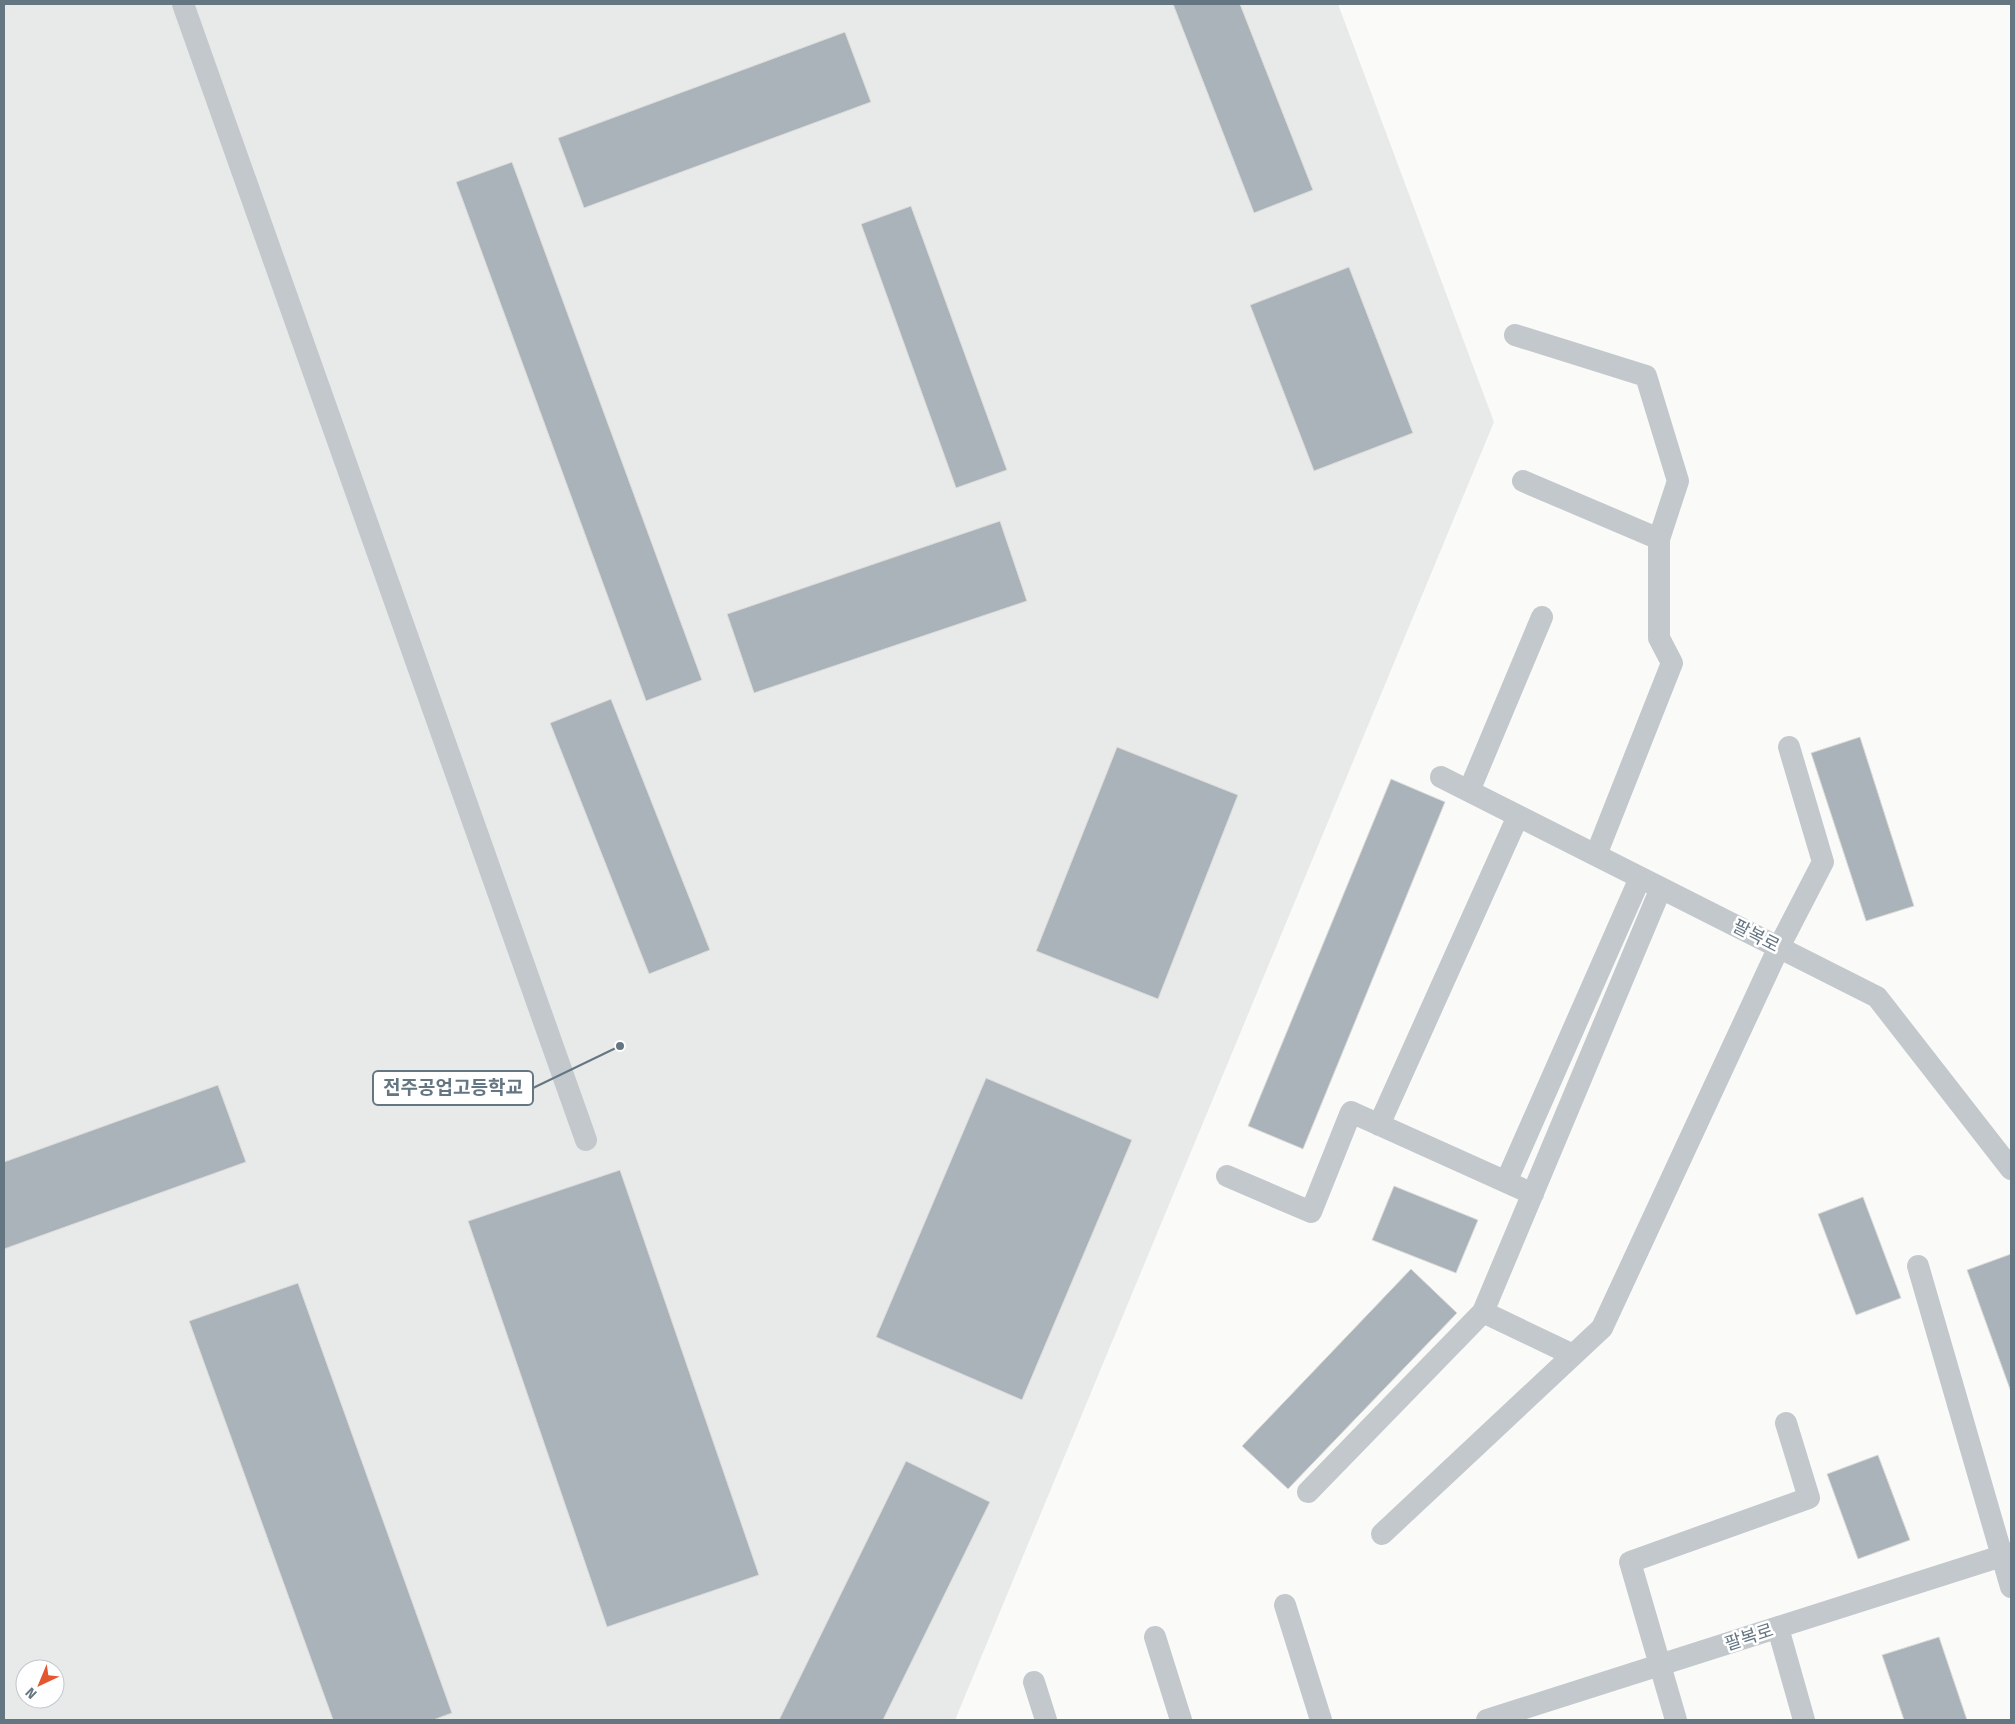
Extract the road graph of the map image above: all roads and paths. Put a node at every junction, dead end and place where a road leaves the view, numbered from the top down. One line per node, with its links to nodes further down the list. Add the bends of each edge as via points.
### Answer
1 (183, 4): 15 (lane)
2 (1515, 335): 4 (lane, via 1646,376 1678,481)
3 (1523, 481): 4 (lane)
4 (1659, 539): 10 (lane, via 1660,638 1672,663)
5 (1542, 616): 8 (lane)
6 (1789, 747): 13 (lane, via 1823,862)
7 (1441, 777): 8 (lane, 팔복로)
8 (1469, 791): 9 (lane, 팔복로)
9 (1518, 816): 10 (lane, 팔복로); 14 (lane)
10 (1596, 855): 11 (lane, 팔복로)
11 (1640, 878): 12 (lane, 팔복로); 18 (lane)
12 (1661, 888): 13 (lane, 팔복로); 19 (lane)
13 (1779, 947): 16 (lane, 팔복로, via 1877,997); 22 (lane, via 1602,1328)
14 (1378, 1125): 17 (lane, via 1351,1112 1312,1212); 18 (lane)
15 (586, 1140)
16 (2011, 1169)
17 (1227, 1176)
18 (1506, 1182): 19 (lane)
19 (1533, 1194): 21 (lane)
20 (1918, 1266): 26 (lane)
21 (1483, 1312): 22 (lane); 24 (lane)
22 (1573, 1355): 25 (lane)
23 (1786, 1422): 31 (lane, via 1809,1498 1630,1562)
24 (1308, 1492)
25 (1382, 1534)
26 (2007, 1555): 27 (lane); 29 (lane, 팔복로)
27 (2011, 1588)
28 (1284, 1605): 35 (lane)
29 (1778, 1628): 31 (lane, 팔복로); 38 (lane)
30 (1155, 1637): 34 (lane)
31 (1660, 1665): 36 (lane, 팔복로); 37 (lane)
32 (1034, 1682): 33 (lane)
33 (1046, 1720)
34 (1181, 1720)
35 (1321, 1720)
36 (1487, 1720)
37 (1676, 1720)
38 (1804, 1720)

